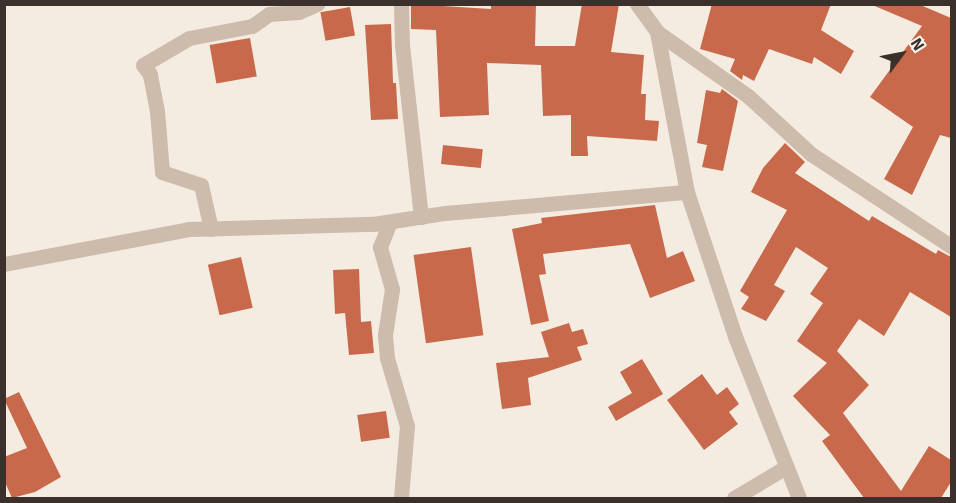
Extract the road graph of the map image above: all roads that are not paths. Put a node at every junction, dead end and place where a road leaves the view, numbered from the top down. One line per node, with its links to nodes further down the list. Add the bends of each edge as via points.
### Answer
1 (317, 4): 8 (street, via 299,12 269,14 252,26 189,38 143,66 150,74 156,103 162,172 201,185)
2 (401, 4): 6 (street)
3 (637, 4): 4 (street)
4 (657, 32): 5 (street); 9 (street, via 748,96 811,154)
5 (687, 192): 6 (street); 11 (street, via 736,339)
6 (421, 217): 7 (street)
7 (390, 222): 8 (street); 12 (street, via 380,247 392,289 385,335 387,358 407,426)
8 (211, 229): 10 (street, via 189,229)
9 (951, 247)
10 (4, 264)
11 (786, 467): 13 (street); 14 (street)
12 (401, 498)
13 (734, 498)
14 (800, 498)

